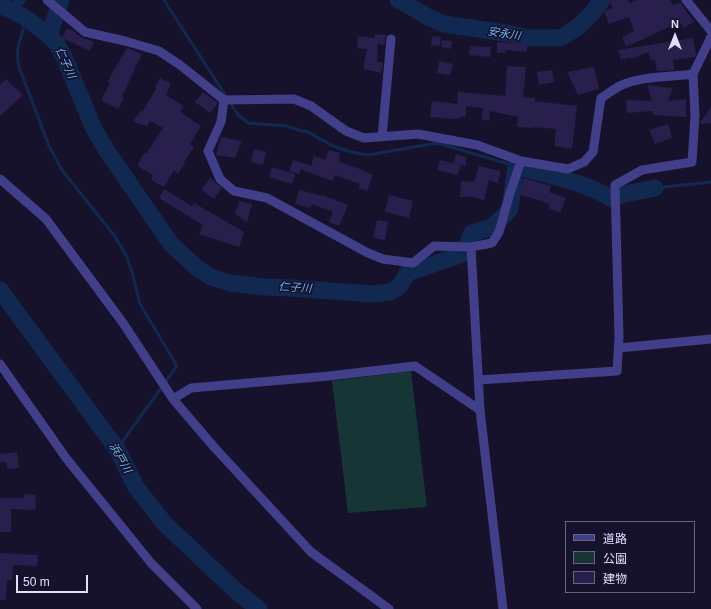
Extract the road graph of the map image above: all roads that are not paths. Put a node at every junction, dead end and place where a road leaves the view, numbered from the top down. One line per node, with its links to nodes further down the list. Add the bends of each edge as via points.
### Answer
1 (46, 0): 7 (street, via 85,32 159,51)
2 (686, 0): 3 (street)
3 (711, 30)
4 (711, 37): 6 (street)
5 (391, 39): 8 (street)
6 (693, 74): 9 (street, via 644,78 622,85 601,98 593,152 584,162 568,169); 13 (street, via 695,116 692,162 642,170 615,185)
7 (224, 100): 8 (street, via 294,99 311,106 346,131 364,138); 11 (street, via 220,122 208,151 220,179 234,191 267,198 383,259 412,263 434,246)
8 (382, 137): 9 (street, via 418,134 477,145)
9 (521, 161): 11 (street, via 499,232 492,242)
10 (0, 179): 16 (street, via 46,218 123,323)
11 (471, 247): 15 (street)
12 (711, 339): 13 (street)
13 (619, 348): 15 (street, via 617,371)
14 (0, 364): 18 (street, via 66,458 151,563)
15 (479, 380): 17 (street)
16 (173, 399): 17 (street, via 191,388 415,366); 19 (street, via 311,552)
17 (480, 410): 20 (street)
18 (197, 609)
19 (389, 609)
20 (503, 609)

